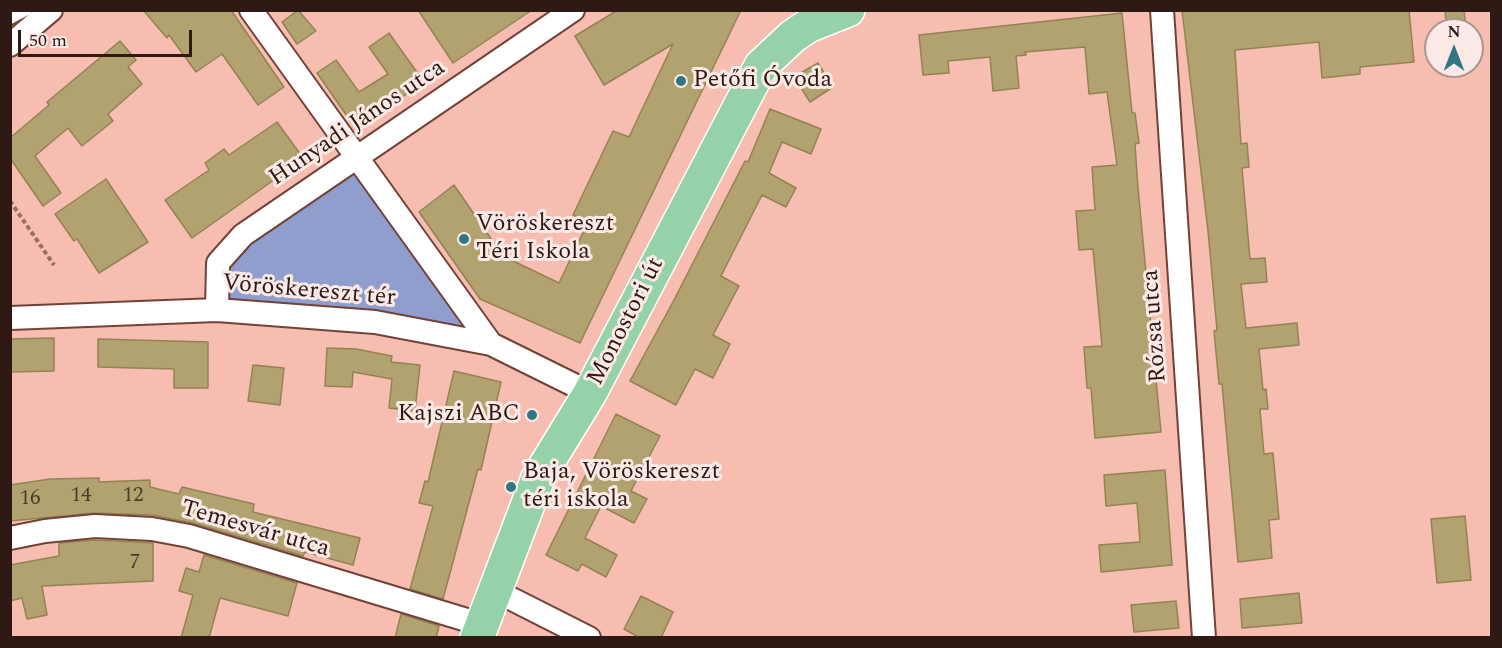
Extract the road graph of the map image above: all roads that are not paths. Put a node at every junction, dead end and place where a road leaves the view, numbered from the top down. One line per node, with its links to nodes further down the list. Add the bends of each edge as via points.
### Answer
1 (27, 10): 8 (lane)
2 (51, 10): 9 (street)
3 (251, 10): 10 (street)
4 (573, 10): 10 (street, Hunyadi János utca)
5 (848, 10): 7 (main road, Monostori út)
6 (1162, 10): 19 (street, Rózsa utca)
7 (807, 18): 14 (main road, Monostori út, via 761,66)
8 (10, 19)
9 (10, 45)
10 (356, 159): 11 (street, Hunyadi János utca, via 243,235 218,263); 13 (street)
11 (217, 310): 12 (street, Vöröskereszt tér); 13 (street, Vöröskereszt tér, via 375,322)
12 (10, 318)
13 (491, 344): 14 (street, Vöröskereszt tér)
14 (590, 393): 16 (main road, Monostori út, via 538,477)
15 (10, 538): 17 (street, Temesvár utca, via 95,526 152,529 189,537)
16 (494, 590): 17 (main road, Monostori út); 18 (street)
17 (478, 631)
18 (589, 638)
19 (1204, 638)

